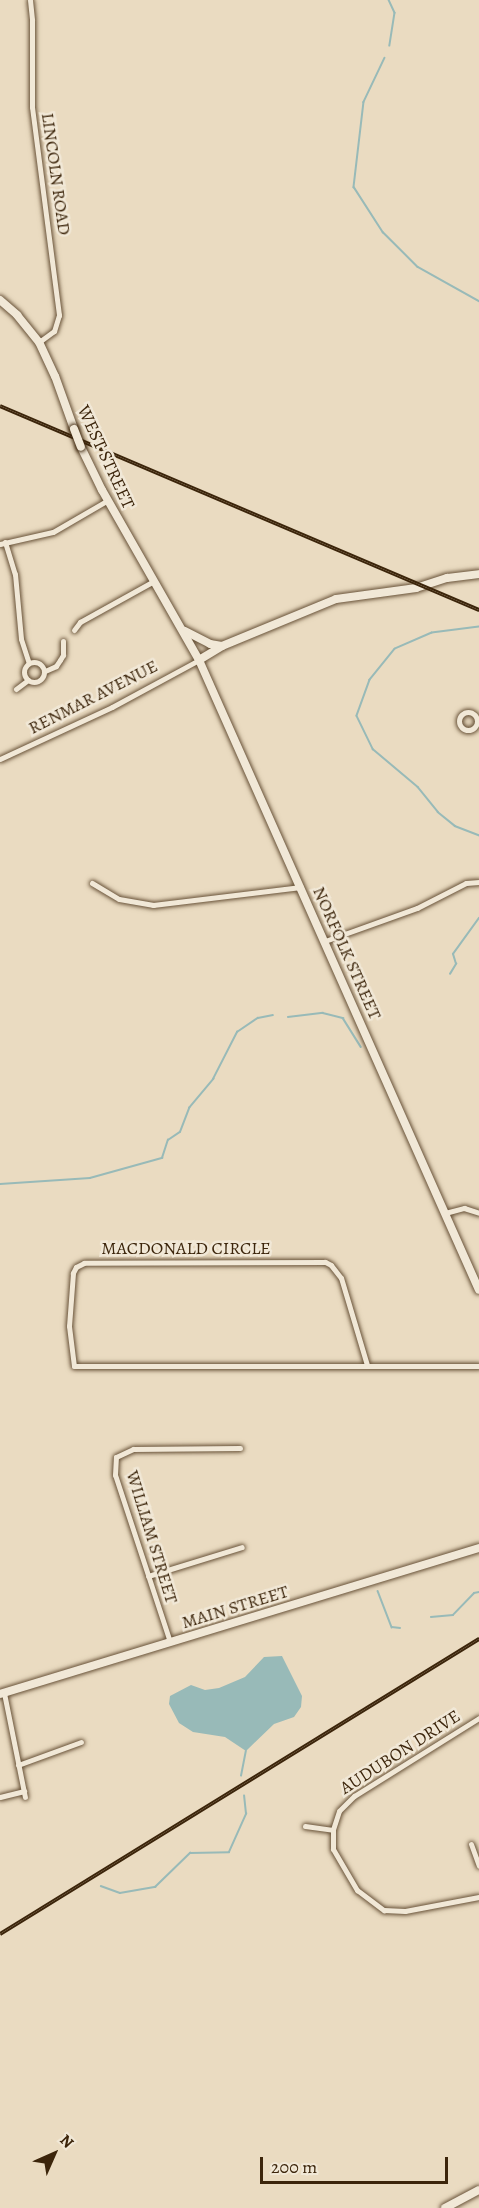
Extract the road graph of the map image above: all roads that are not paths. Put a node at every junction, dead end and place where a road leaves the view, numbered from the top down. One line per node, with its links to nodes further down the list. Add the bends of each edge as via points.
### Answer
1 (30, 0): 3 (street, LINCOLN ROAD, via 32,107 59,315 55,330)
2 (0, 300): 3 (main road, WEST STREET)
3 (39, 342): 4 (main road, WEST STREET, bridge, via 81,447)
4 (108, 500): 5 (street, via 60,529); 7 (main road, WEST STREET)
5 (2, 543): 13 (street, via 15,574 18,624)
6 (479, 574): 11 (main road, via 336,599)
7 (154, 581): 8 (street, via 81,622); 9 (main road, WEST STREET)
8 (74, 630)
9 (184, 631): 11 (main road); 12 (main road, NORFOLK STREET)
10 (63, 641): 14 (street, via 60,660)
11 (222, 646): 12 (main road)
12 (199, 660): 17 (street, RENMAR AVENUE, via 112,707); 20 (main road, NORFOLK STREET)
13 (29, 663): 14 (street, via 39,662); 15 (street, via 24,671)
14 (45, 671): 15 (street, via 38,681)
15 (28, 680): 16 (street)
16 (16, 689)
17 (0, 759)
18 (479, 882): 21 (street, via 466,883 417,908)
19 (92, 883): 20 (street, via 119,899 153,905)
20 (301, 887): 21 (main road, NORFOLK STREET)
21 (325, 941): 22 (main road, NORFOLK STREET)
22 (445, 1213): 23 (street, via 464,1208); 24 (main road, NORFOLK STREET)
23 (479, 1213)
24 (479, 1290)
25 (368, 1365): 25 (street, MACDONALD CIRCLE, via 74,1366 69,1326 73,1273 84,1263 325,1262 340,1278); 26 (street, MACDONALD CIRCLE)
26 (479, 1366)
27 (240, 1448): 30 (street, WILLIAM STREET, via 138,1449 118,1455 115,1475)
28 (242, 1547): 30 (street)
29 (479, 1548): 31 (main road, MAIN STREET)
30 (148, 1576): 31 (street, WILLIAM STREET)
31 (170, 1642): 32 (main road, MAIN STREET)
32 (2, 1694): 35 (street)
33 (479, 1718): 38 (street, AUDUBON DRIVE, via 354,1796 339,1811)
34 (81, 1742): 35 (street)
35 (18, 1765): 36 (street, via 25,1794)
36 (0, 1797)
37 (305, 1826): 38 (street)
38 (333, 1830): 41 (street, via 333,1849 357,1890 384,1910 405,1911)
39 (471, 1844): 40 (street)
40 (479, 1866)
41 (479, 1897)
42 (479, 2190): 43 (main road)
43 (446, 2208)

